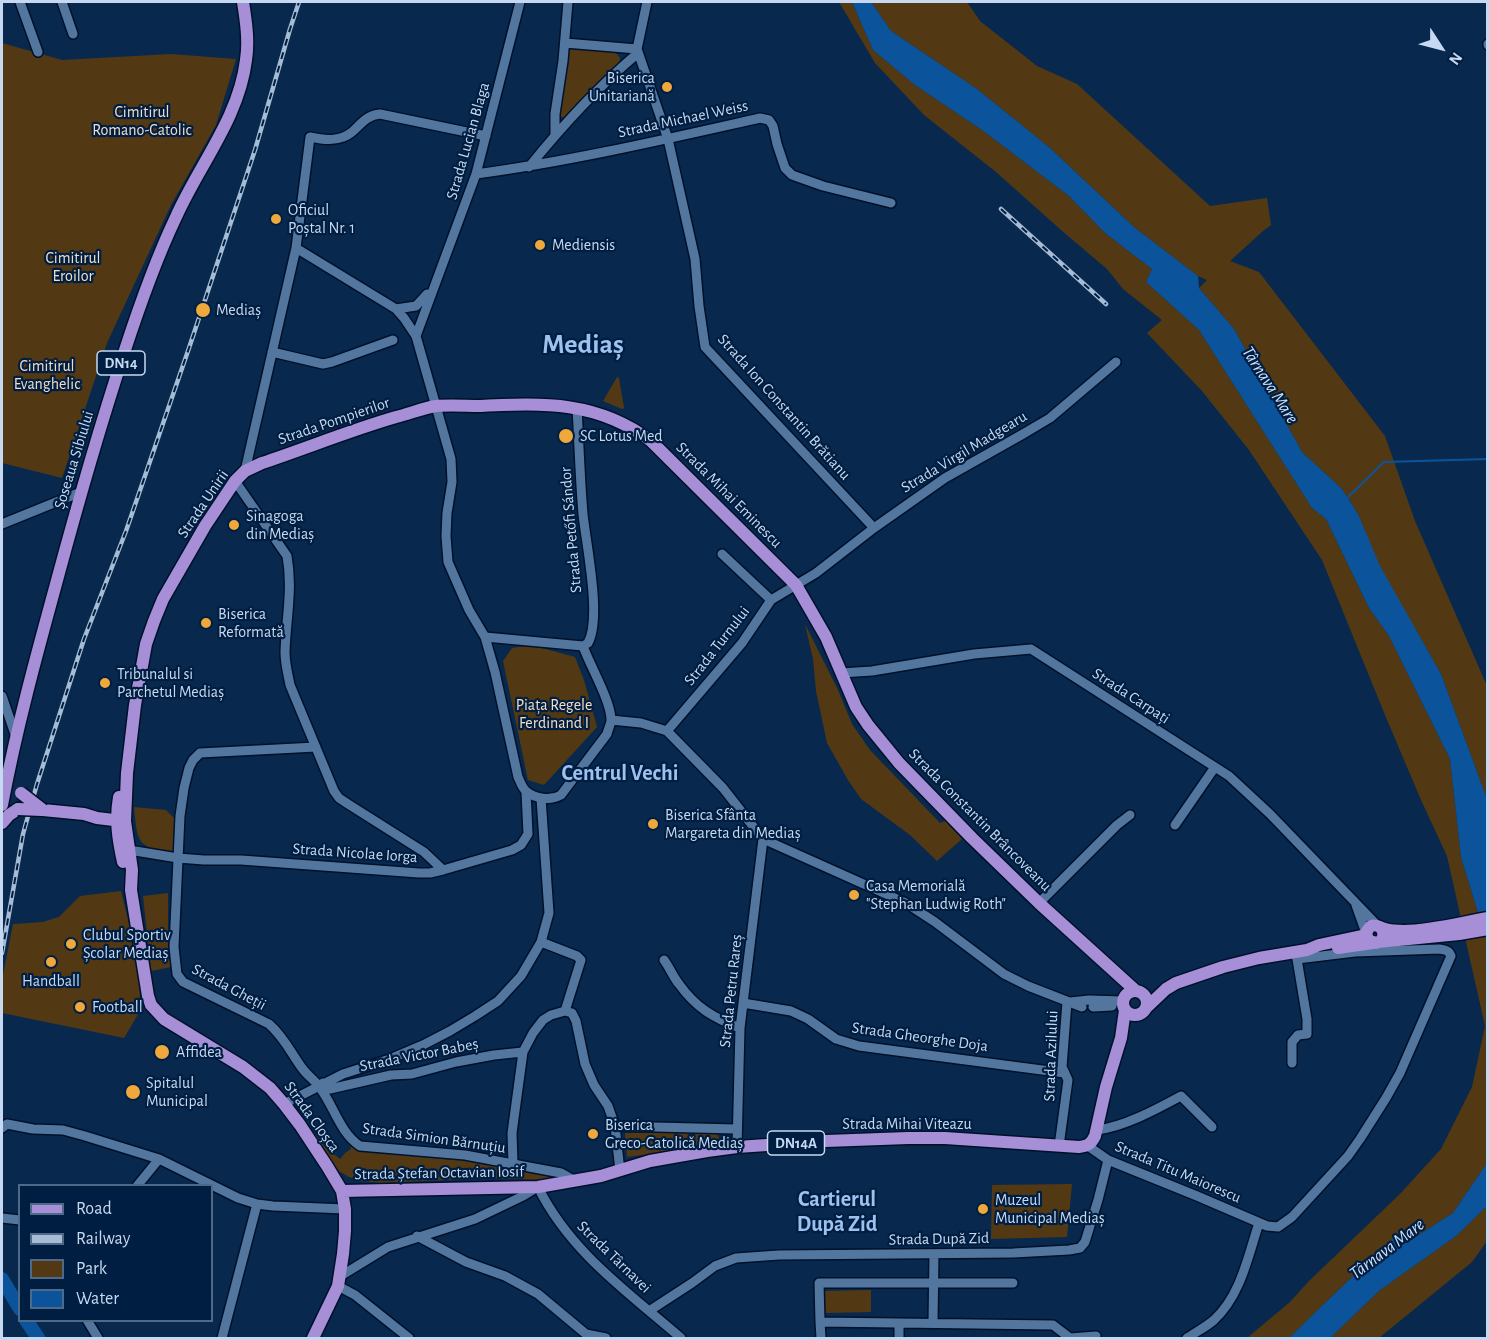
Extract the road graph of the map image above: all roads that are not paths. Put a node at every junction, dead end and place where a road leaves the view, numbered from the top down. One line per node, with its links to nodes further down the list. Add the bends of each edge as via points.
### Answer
1 (20, 2): 10 (street)
2 (62, 2): 7 (street)
3 (243, 2): 28 (main road, Șoseaua Sibiului / DN14, via 247,36 242,84 157,258)
4 (520, 2): 12 (street, Strada Lucian Blaga)
5 (568, 2): 8 (street)
6 (647, 2): 9 (street)
7 (73, 34)
8 (565, 43): 9 (street); 11 (street)
9 (638, 51): 11 (street); 13 (street, Strada Ion Constantin Brătianu)
10 (38, 52)
11 (555, 135): 14 (street)
12 (486, 136): 15 (street, Strada Lucian Blaga); 17 (street, Strada Unirii, via 380,114 366,118 343,137 310,137)
13 (668, 139): 14 (street, Strada Michael Weiss); 16 (street, Strada Michael Weiss, via 760,118 769,120 785,168 792,175); 30 (street, Strada Ion Constantin Brătianu, via 695,259 705,347)
14 (528, 167): 15 (street, Strada Michael Weiss)
15 (476, 174): 18 (street, Strada Lucian Blaga)
16 (891, 202)
17 (296, 248): 19 (street); 22 (street, Strada Unirii)
18 (434, 285): 19 (street, Strada Lucian Blaga, via 416,306); 20 (street, Strada Lucian Blaga)
19 (396, 309): 20 (street)
20 (416, 336): 24 (street)
21 (393, 340): 22 (street, via 322,364)
22 (272, 352): 26 (street, Strada Unirii)
23 (1116, 362): 30 (street, Strada Virgil Madgearu, via 1050,418 945,478)
24 (435, 406): 25 (main road, Strada Mihai Eminescu, via 535,404); 26 (main road, Strada Pompierilor, via 375,423); 34 (street, via 451,459 448,562)
25 (577, 408): 32 (main road, Strada Mihai Eminescu, via 609,417 651,441); 35 (street, Strada Petőfi Sándor, via 593,603 593,629)
26 (245, 471): 27 (main road, Strada Unirii)
27 (235, 481): 41 (street, via 287,556 287,669); 50 (main road, Strada Unirii, via 205,526 153,621 142,664)
28 (81, 492): 29 (street); 40 (main road, Șoseaua Sibiului / DN14)
29 (2, 524)
30 (874, 528): 32 (street, Strada Virgil Madgearu)
31 (722, 554): 33 (street)
32 (796, 585): 33 (street, Strada Turnului); 36 (main road, Strada Mihai Eminescu, via 826,637)
33 (771, 600): 39 (street, Strada Turnului, via 742,643)
34 (485, 637): 35 (street); 44 (street, via 518,777)
35 (583, 646): 38 (street, via 609,706)
36 (841, 673): 42 (street, Strada Carpați, via 1031,650); 59 (main road, Strada Constantin Brâncoveanu, via 856,707 887,749)
37 (2, 696): 40 (street)
38 (611, 720): 39 (street); 45 (street, via 607,734 561,795)
39 (667, 731): 53 (street, via 723,788)
40 (16, 737): 43 (main road, Șoseaua Sibiului / DN14)
41 (316, 747): 55 (street, via 200,753 189,768 184,788); 56 (street, via 339,798 424,852)
42 (1215, 767): 52 (street); 58 (street, Strada Carpați, via 1247,791)
43 (8, 770): 46 (main road, Șoseaua Sibiului / DN14); 48 (main road, bridge, via 21,793)
44 (526, 792): 45 (street); 56 (street, Strada Nicolae Iorga, via 528,834 521,844)
45 (542, 798): 65 (street, via 549,913)
46 (2, 806): 47 (main road, DN14)
47 (18, 809): 48 (main road, DN14, bridge); 51 (main road)
48 (43, 810): 50 (main road, DN14, via 98,818)
49 (1130, 815): 59 (street)
50 (121, 816): 54 (main road, Strada Cloșca); 57 (main road, via 117,836)
51 (2, 824)
52 (1175, 825)
53 (763, 839): 70 (street, via 906,903 1004,974); 71 (street, Strada Petru Rareș)
54 (129, 850): 55 (street, Strada Nicolae Iorga); 57 (main road, Strada Cloșca)
55 (178, 858): 56 (street, Strada Nicolae Iorga, via 419,873); 81 (street, Strada Gheții, via 174,946 179,978 269,1024 283,1037 302,1068)
56 (442, 870)
57 (131, 890): 82 (main road, Strada Cloșca, via 151,1005 164,1019 252,1074)
58 (1354, 900): 61 (street, Strada Carpați); 64 (street, Strada Carpați)
59 (1039, 903): 69 (main road, Strada Constantin Brâncoveanu, via 1116,973)
60 (1488, 918): 62 (main road)
61 (1380, 927): 62 (main road, via 1391,931); 64 (main road, via 1383,938)
62 (1458, 929): 63 (main road); 64 (main road)
63 (1488, 929)
64 (1371, 938): 66 (main road, via 1319,945)
65 (541, 942): 74 (street, via 581,960); 81 (street, via 521,976 498,1001 475,1016 423,1045)
66 (1300, 953): 68 (main road, via 1223,967); 79 (street, via 1307,1034 1298,1035 1292,1042); 105 (street, via 1439,949 1451,956 1400,1073 1348,1156 1285,1223 1272,1227)
67 (664, 960): 76 (street, via 678,984 702,1010)
68 (1166, 989): 69 (main road); 75 (main road)
69 (1129, 1000): 70 (street); 73 (street); 75 (main road, via 1131,1015); 75 (main road, Strada Constantin Brâncoveanu, via 1146,1000); 77 (main road)
70 (1068, 1002): 72 (street); 80 (street, Strada Azilului, via 1062,1067)
71 (743, 1003): 76 (street, Strada Petru Rareș); 80 (street, Strada Gheorghe Doja, via 790,1011 808,1018 836,1039 859,1046)
72 (1082, 1007)
73 (1093, 1007)
74 (565, 1011): 78 (street, via 543,1020); 83 (street, via 572,1013 576,1021 585,1064)
75 (1142, 1011): 77 (main road)
76 (740, 1028): 86 (street, Strada Petru Rareș)
77 (1121, 1038): 87 (main road)
78 (524, 1052): 81 (street, Strada Victor Babeș, via 466,1060 330,1089); 93 (street, via 512,1133)
79 (1292, 1063)
80 (1065, 1072): 88 (street, Strada Azilului, via 1068,1080)
81 (320, 1084): 82 (street); 93 (street, Strada Simion Bărnuțiu, via 350,1139 360,1146 465,1155)
82 (284, 1104): 100 (main road, Strada Cloșca)
83 (615, 1126): 86 (street); 94 (street)
84 (1212, 1127): 87 (street, via 1181,1096 1109,1129)
85 (2, 1128): 91 (street, via 7,1124 63,1130)
86 (736, 1129): 90 (street, Strada Petru Rareș)
87 (1097, 1130): 89 (main road)
88 (1059, 1146): 89 (main road, Strada Mihai Viteazu / DN14A); 90 (main road, Strada Mihai Viteazu / DN14A, via 908,1138)
89 (1088, 1146): 92 (street, Strada Titu Maiorescu)
90 (737, 1147): 94 (main road, Strada Mihai Viteazu / DN14A, via 650,1161)
91 (159, 1159): 96 (street); 97 (street)
92 (1108, 1160): 105 (street, Strada Titu Maiorescu); 107 (street, Strada După Zid, via 1095,1211 1080,1248)
93 (513, 1164): 95 (street, Strada Simion Bărnuțiu, via 561,1173)
94 (620, 1171): 95 (main road, Strada Mihai Viteazu / DN14A)
95 (575, 1181): 99 (main road, Strada Mihai Viteazu / DN14A)
96 (138, 1184)
97 (211, 1184)
98 (213, 1185): 101 (street)
99 (538, 1187): 100 (main road, Strada Ștefan Octavian Iosif / DN14A); 106 (street, via 475,1219); 111 (street, Strada Târnavei, via 576,1245)
100 (342, 1191): 102 (main road, Strada Cloșca)
101 (257, 1204): 102 (street); 119 (street)
102 (345, 1209): 108 (main road, Strada Cloșca)
103 (2, 1218): 104 (street)
104 (18, 1220)
105 (1259, 1223): 126 (street, via 1232,1298 1213,1321)
106 (417, 1236): 108 (street, via 388,1247); 116 (street, via 538,1294)
107 (934, 1254): 109 (street); 111 (street, Strada După Zid, via 736,1258 715,1266)
108 (338, 1281): 120 (main road, Strada Cloșca); 121 (street)
109 (933, 1283): 110 (street); 113 (street, via 819,1283); 114 (street)
110 (1013, 1283)
111 (650, 1311): 123 (street, Strada Târnavei)
112 (88, 1322): 118 (street)
113 (820, 1322): 115 (street); 124 (street)
114 (933, 1323): 115 (street); 117 (street, via 1053,1325 1070,1338)
115 (899, 1324): 125 (street)
116 (588, 1336): 122 (street)
117 (1096, 1336)
118 (98, 1338)
119 (222, 1338)
120 (313, 1338)
121 (409, 1338)
122 (606, 1338)
123 (681, 1338)
124 (820, 1338)
125 (898, 1338)
126 (1187, 1338)

